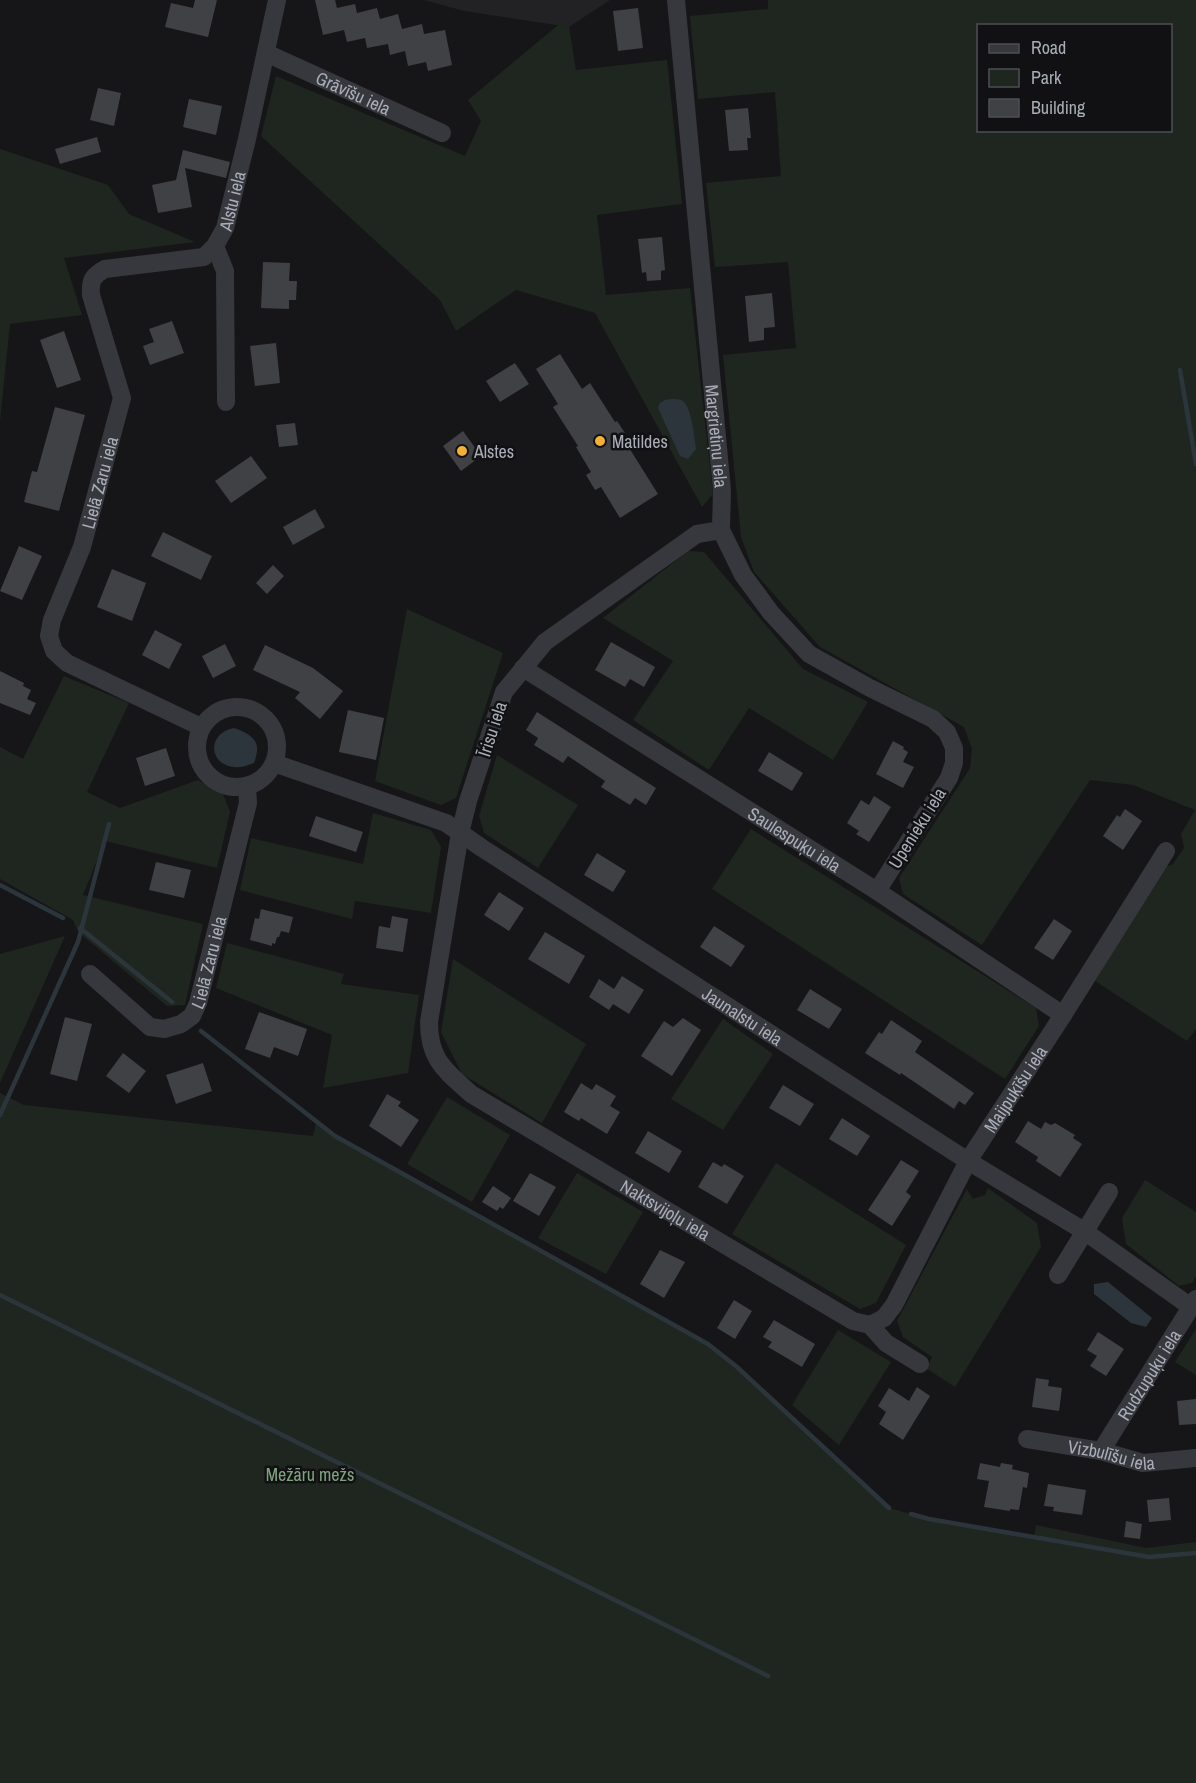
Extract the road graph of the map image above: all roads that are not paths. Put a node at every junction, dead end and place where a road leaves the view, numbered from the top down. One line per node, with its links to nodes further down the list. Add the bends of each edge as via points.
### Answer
1 (278, 0): 3 (street, Alstu iela)
2 (676, 0): 7 (street, Margrietiņu iela, via 722,490)
3 (266, 53): 4 (street, Grāvīšu iela); 5 (street, Alstu iela, via 225,228)
4 (442, 133)
5 (216, 246): 6 (street, Alstu iela, via 225,271); 9 (street, Lielā Zaru iela, via 204,257 105,269 94,275 90,283 122,398 82,547 51,620 49,636 54,651 67,663)
6 (226, 402)
7 (721, 530): 8 (street, Īrisu iela, via 697,534 545,642); 11 (street, Margrietiņu iela, via 743,576 771,614 809,654 933,719 947,732 954,748)
8 (523, 668): 13 (street, Īrisu iela, via 504,692); 15 (street, Saulespuķu iela)
9 (201, 727): 10 (street, via 215,712 234,706 255,710 270,723 277,743); 12 (street, via 195,745 199,764 211,779 228,787)
10 (274, 763): 12 (street, via 264,778); 13 (street, Jaunalstu iela, via 446,823)
11 (954, 763): 15 (street, Upenieku iela, via 949,778)
12 (247, 787): 16 (street, Lielā Zaru iela, via 248,802 192,1016 176,1027 150,1027)
13 (460, 833): 18 (street, Īrisu iela); 19 (street, Jaunalstu iela)
14 (1166, 851): 17 (street, Maijpuķīšu iela)
15 (877, 891): 17 (street, Saulespuķu iela)
16 (90, 974)
17 (1063, 1015): 19 (street, Maijpuķīšu iela)
18 (429, 1037): 24 (street, Naktsvijoļu iela, via 438,1062 471,1094 853,1321)
19 (968, 1161): 21 (street, Jaunalstu iela); 24 (street, Maijpuķīšu iela, via 894,1305 884,1318)
20 (1109, 1192): 21 (street)
21 (1084, 1232): 22 (street); 23 (street, Jaunalstu iela)
22 (1058, 1275)
23 (1193, 1303): 27 (street, Rudzupuķu iela)
24 (870, 1325): 25 (street, Naktsvijoļu iela, via 886,1343)
25 (920, 1364)
26 (1027, 1439): 27 (street, Vizbulīšu iela)
27 (1101, 1451): 28 (street, Vizbulīšu iela, via 1143,1463)
28 (1196, 1458)

